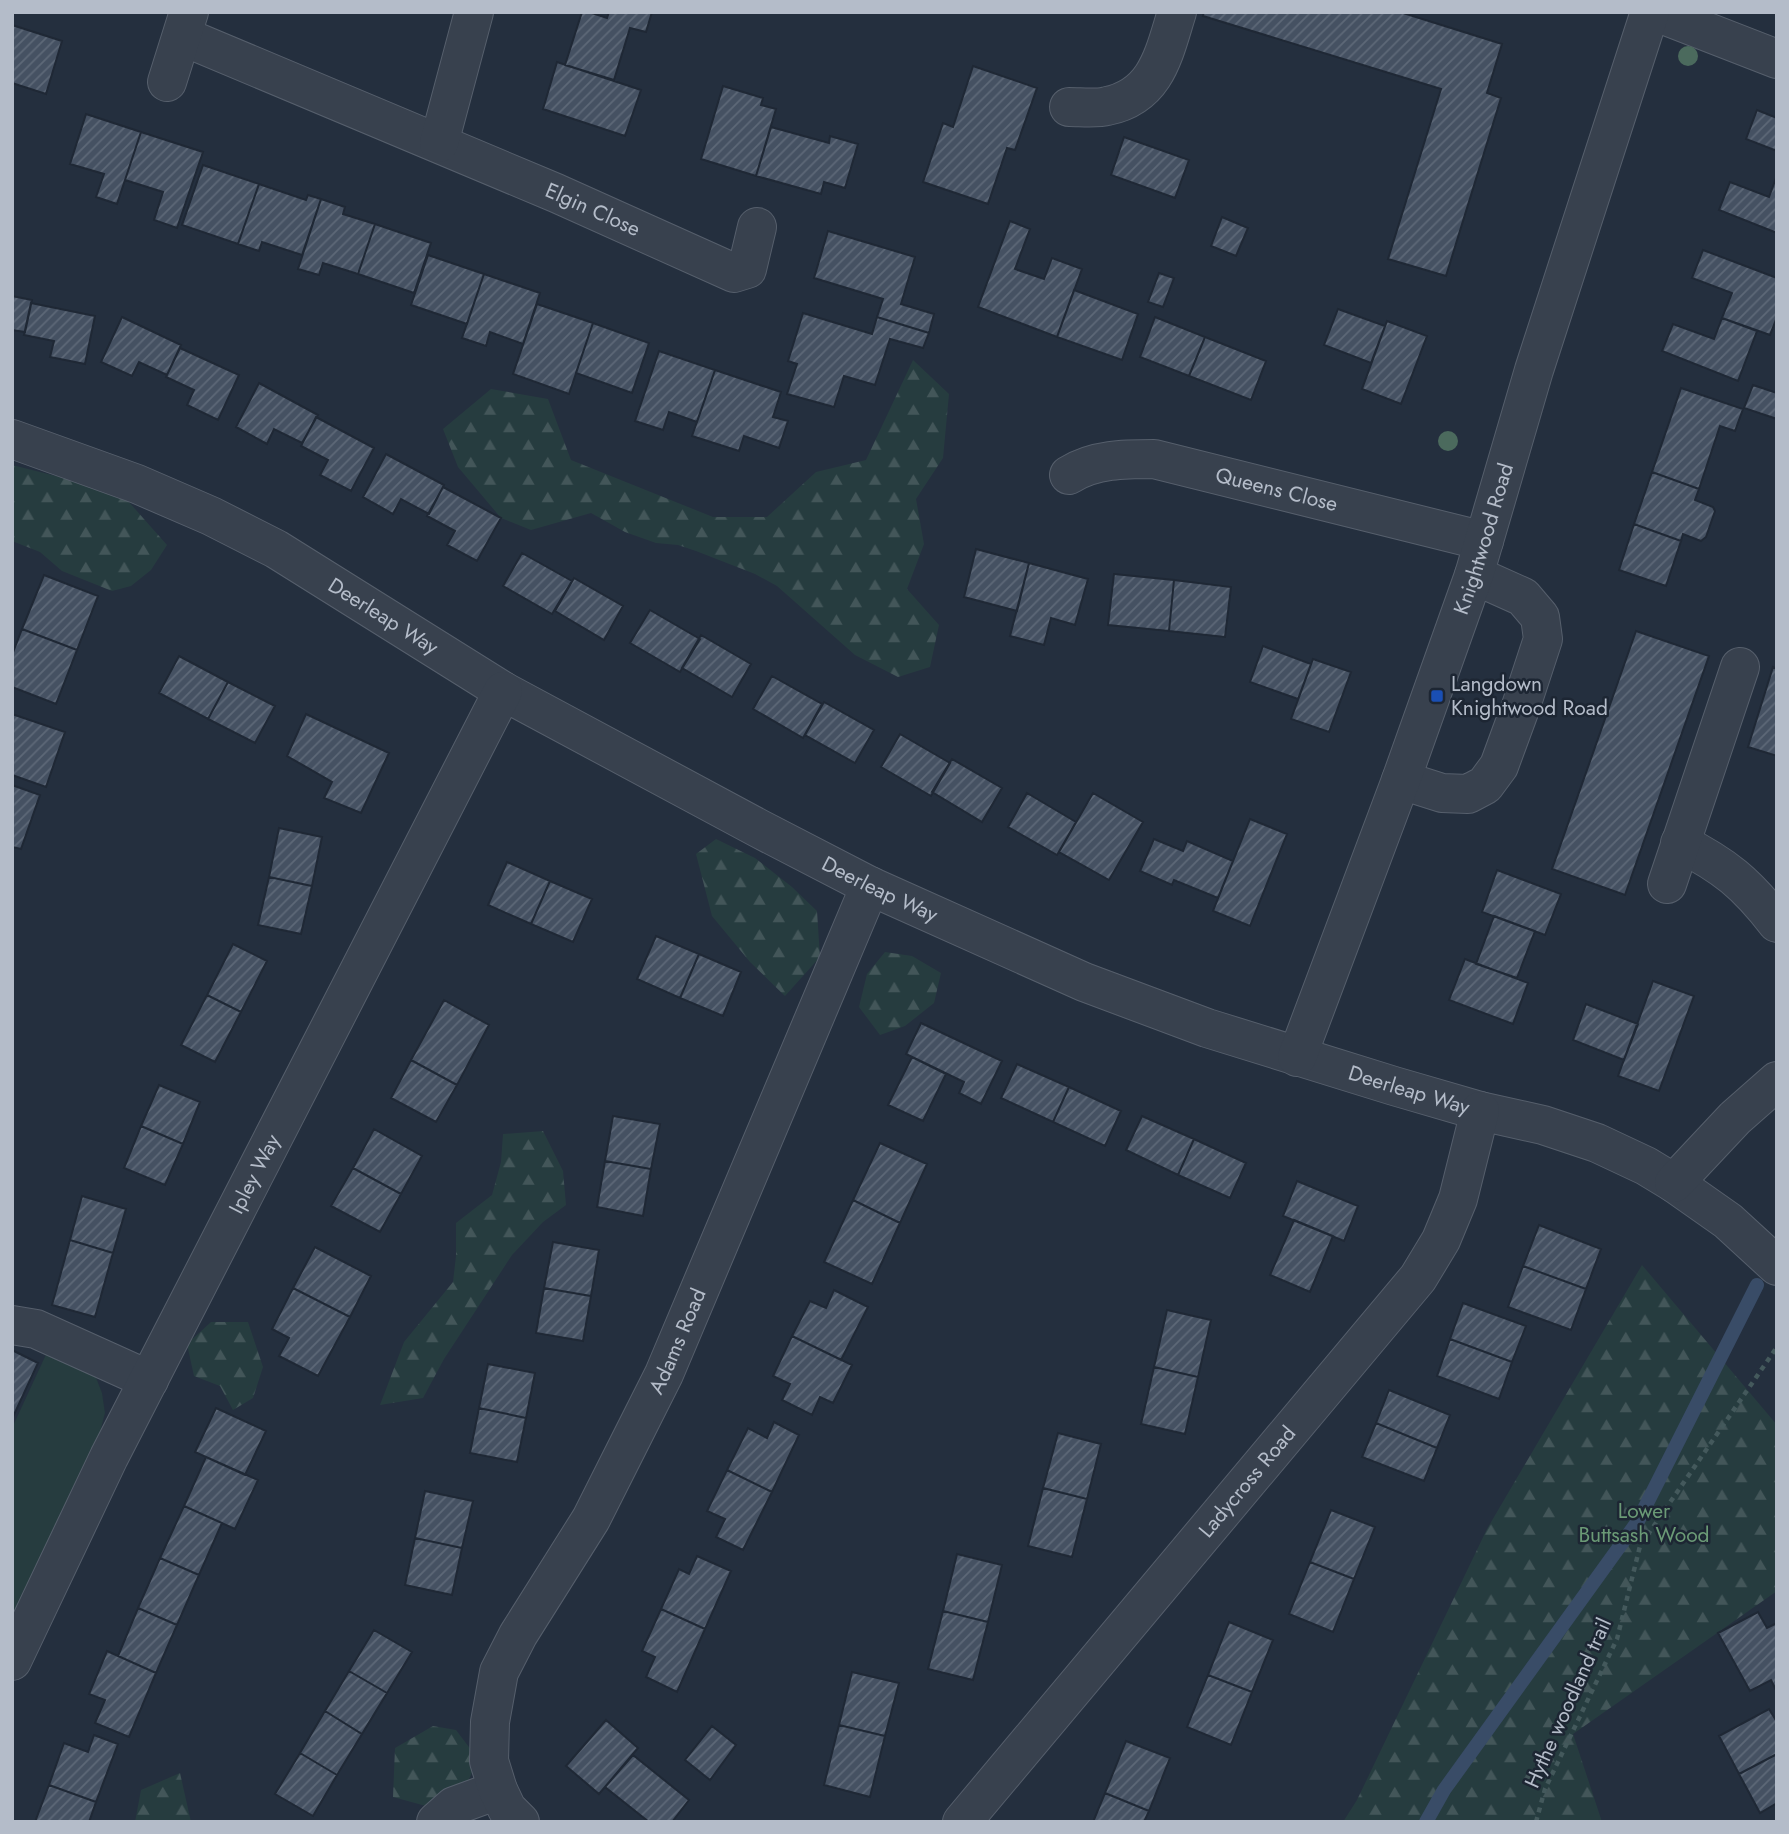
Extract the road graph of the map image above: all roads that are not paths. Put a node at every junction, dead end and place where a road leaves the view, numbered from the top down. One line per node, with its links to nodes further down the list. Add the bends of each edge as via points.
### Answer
1 (474, 12): 9 (street)
2 (1177, 12): 8 (street, via 1159,67 1138,94 1107,106)
3 (1650, 12): 13 (street, Knightwood Road, via 1537,360)
4 (1656, 12): 6 (street)
5 (185, 24): 7 (street); 9 (street, Elgin Close)
6 (1777, 59)
7 (167, 82)
8 (1069, 107)
9 (439, 143): 10 (street, Elgin Close, via 734,273 747,269)
10 (757, 228)
11 (12, 439): 15 (street, Deerleap Way, via 211,516 265,544)
12 (1069, 475): 13 (street, Queens Close, via 1080,468 1122,459 1154,459)
13 (1479, 558): 16 (street, Knightwood Road); 16 (street, Queens Close, via 1540,617 1543,639 1521,706 1499,765 1485,785 1468,794 1442,793)
14 (1740, 667): 17 (street)
15 (503, 691): 19 (street, Deerleap Way); 27 (street, Ipley Way)
16 (1401, 780): 21 (street, Knightwood Road)
17 (1680, 843): 18 (street); 20 (street, via 1722,866)
18 (1667, 884)
19 (870, 886): 21 (street, Deerleap Way, via 1084,982); 29 (street, Adams Road, via 664,1374 591,1519 499,1672 489,1722 489,1761)
20 (1777, 923)
21 (1297, 1056): 23 (street, Deerleap Way)
22 (1777, 1080): 24 (street)
23 (1480, 1111): 24 (street, Deerleap Way, via 1597,1143); 32 (street, Ladycross Road, via 1458,1199 1418,1278)
24 (1674, 1183): 25 (street, Deerleap Way, via 1728,1221)
25 (1777, 1266)
26 (12, 1325): 27 (street, via 36,1329)
27 (149, 1380): 28 (street, Ipley Way)
28 (12, 1661)
29 (498, 1790): 30 (street, via 454,1806); 31 (street, Adams Road)
30 (436, 1822)
31 (520, 1822)
32 (962, 1822)

